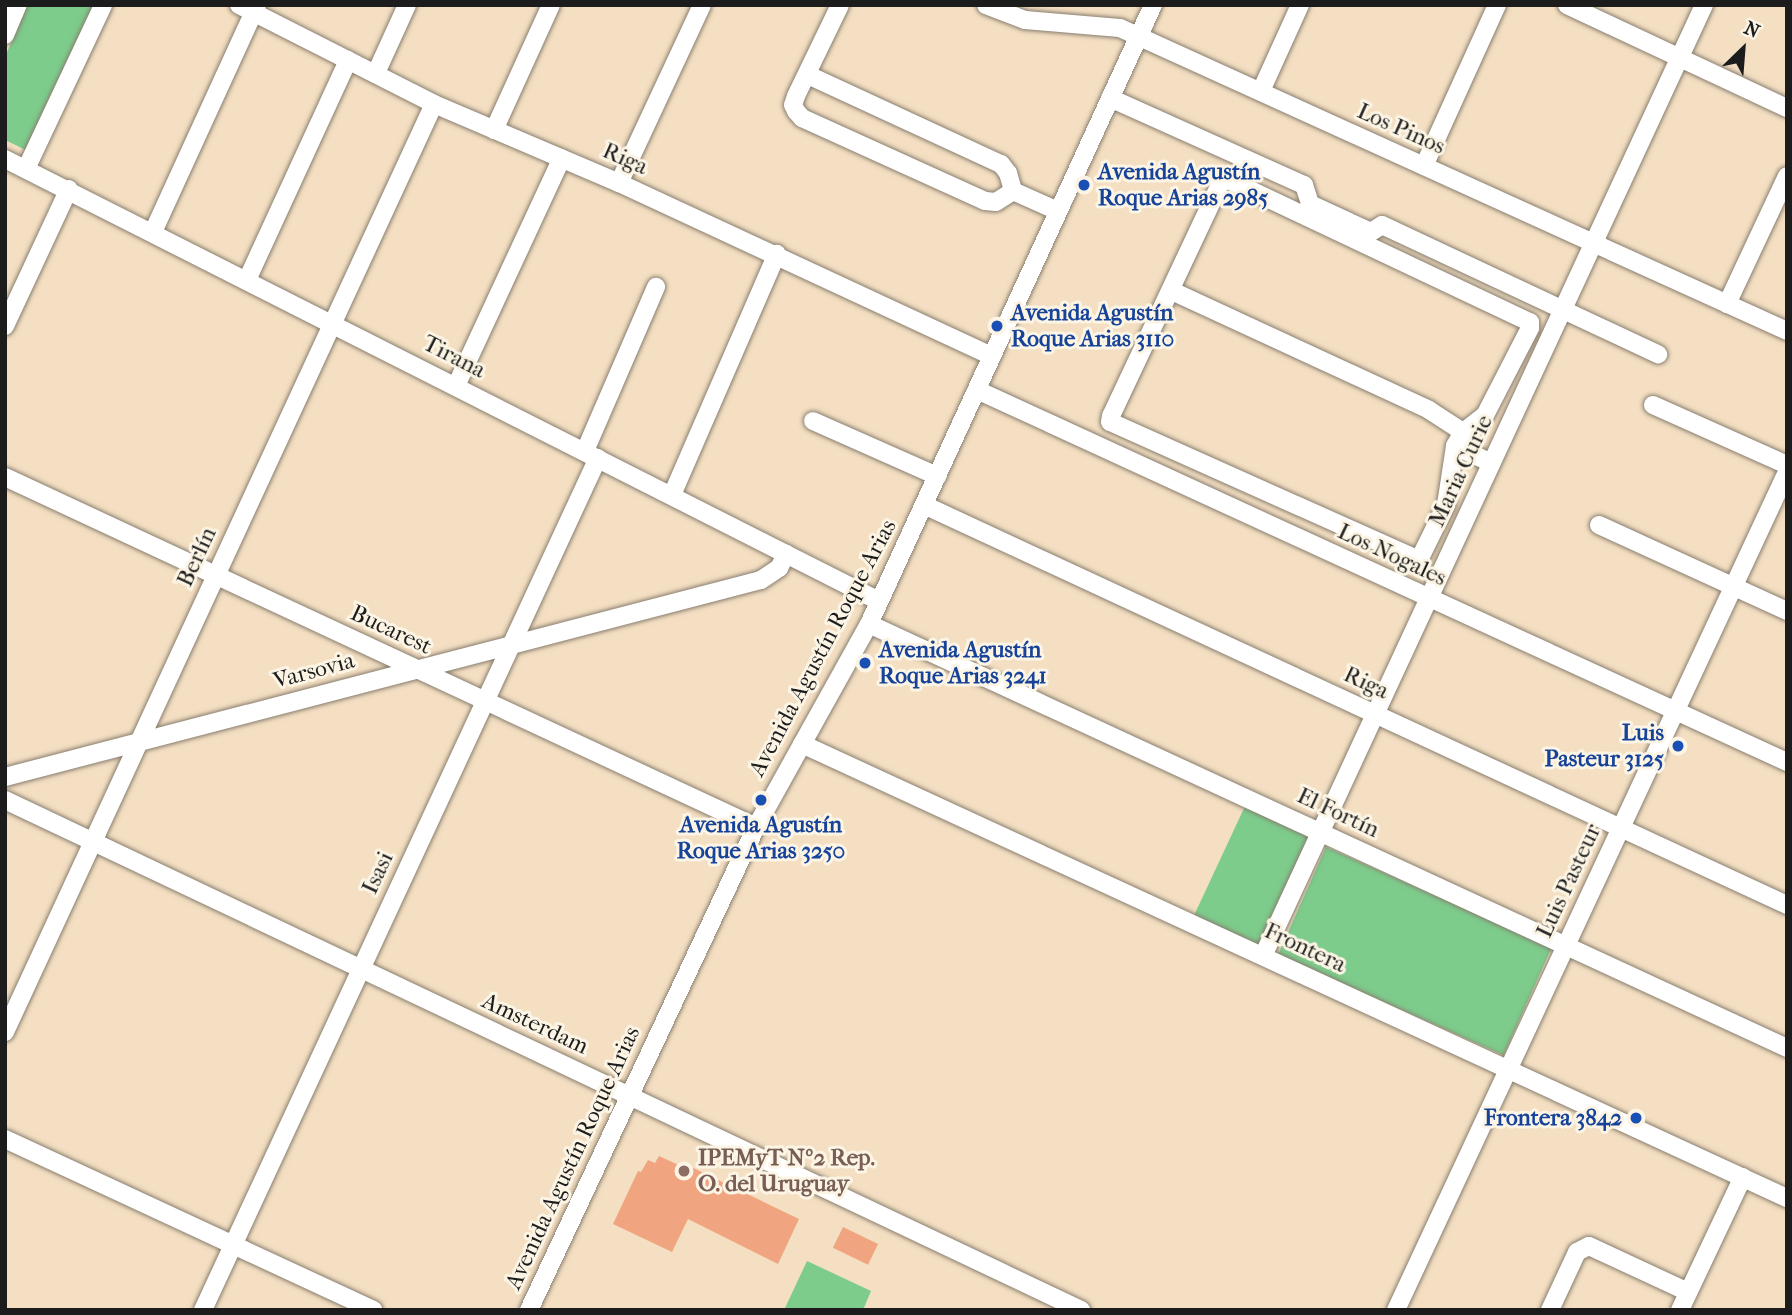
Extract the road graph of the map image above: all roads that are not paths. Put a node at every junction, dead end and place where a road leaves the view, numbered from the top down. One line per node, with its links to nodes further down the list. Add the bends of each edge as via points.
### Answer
1 (18, 5): 14 (street)
2 (103, 5): 28 (street)
3 (407, 5): 18 (street)
4 (551, 5): 24 (street)
5 (702, 5): 30 (street)
6 (840, 5): 19 (street)
7 (988, 5): 15 (street, Los Pinos, via 1025,20 1103,24)
8 (1153, 5): 15 (street, Avenida Agustín Roque Arias)
9 (1300, 5): 20 (street)
10 (1497, 5): 27 (street)
11 (1567, 5): 16 (street)
12 (1704, 5): 16 (street, Maria Curie)
13 (250, 8): 17 (street, Riga); 34 (street)
14 (5, 35)
15 (1139, 36): 20 (street, Los Pinos); 21 (street, Avenida Agustín Roque Arias)
16 (1680, 58): 23 (street); 35 (street, Maria Curie)
17 (348, 60): 18 (street, Riga); 37 (street)
18 (376, 73): 22 (street, Riga)
19 (808, 75): 32 (street, via 1001,164 1009,173); 32 (street, via 793,105 803,118 985,201 996,202)
20 (1261, 91): 27 (street, Los Pinos)
21 (1110, 98): 33 (street, Avenida Agustín Roque Arias); 41 (street, via 1304,185 1310,204 1322,210 1371,232 1382,225)
22 (434, 104): 24 (street, Riga); 42 (street, Berlín)
23 (1787, 108)
24 (494, 131): 25 (street, Riga)
25 (562, 158): 30 (street, Riga); 47 (street)
26 (5, 159): 28 (street, Tirana)
27 (1424, 166): 35 (street, Los Pinos)
28 (26, 169): 31 (street, Tirana)
29 (1787, 176): 40 (street)
30 (620, 183): 36 (street, Riga)
31 (69, 189): 34 (street, Tirana); 43 (street)
32 (1013, 191): 33 (street)
33 (1058, 211): 46 (street, Avenida Agustín Roque Arias)
34 (153, 232): 37 (street, Tirana)
35 (1594, 243): 40 (street, Los Pinos); 41 (street, Maria Curie)
36 (776, 254): 46 (street, Riga); 58 (street)
37 (247, 280): 42 (street, Tirana)
38 (656, 287): 52 (street, Isasi)
39 (1172, 291): 51 (street, via 1429,410); 51 (street, via 1225,180 1530,322 1485,415); 51 (street, via 1111,415 1114,426 1419,559 1446,505)
40 (1727, 304): 44 (street, Los Pinos)
41 (1563, 309): 45 (street); 53 (street, Maria Curie)
42 (332, 323): 47 (street, Tirana); 62 (street, Berlín)
43 (5, 326)
44 (1787, 331)
45 (1658, 354)
46 (992, 356): 48 (street, Avenida Agustín Roque Arias)
47 (456, 386): 52 (street, Tirana)
48 (977, 390): 56 (street, Avenida Agustín Roque Arias); 64 (street, Los Nogales)
49 (1653, 405): 54 (street)
50 (813, 421): 56 (street)
51 (1459, 439): 53 (street)
52 (592, 454): 58 (street, Tirana); 68 (street, Isasi)
53 (1491, 463): 64 (street, Maria Curie)
54 (1787, 465)
55 (1787, 472): 63 (street, Luis Pasteur)
56 (937, 476): 59 (street, Avenida Agustín Roque Arias)
57 (5, 477): 62 (street, Bucarest)
58 (672, 495): 61 (street, Tirana)
59 (924, 505): 65 (street, Avenida Agustín Roque Arias); 72 (street, Riga)
60 (1599, 525): 63 (street)
61 (786, 554): 65 (street, Tirana); 68 (street, Varsovia, via 779,568 761,580)
62 (216, 575): 69 (street, Bucarest); 73 (street, Berlín)
63 (1733, 587): 66 (street); 71 (street, Luis Pasteur)
64 (1430, 599): 71 (street, Los Nogales); 72 (street, Maria Curie)
65 (879, 601): 67 (street, Avenida Agustín Roque Arias)
66 (1787, 611)
67 (869, 624): 74 (street, Avenida Agustín Roque Arias); 80 (street, El Fortín)
68 (511, 645): 69 (street, Varsovia); 70 (street, Isasi)
69 (418, 669): 70 (street, Bucarest); 73 (street, Varsovia)
70 (485, 700): 78 (street, Bucarest); 85 (street, Isasi)
71 (1675, 711): 75 (street, Los Nogales); 79 (street, Luis Pasteur)
72 (1376, 714): 79 (street, Riga); 80 (street, Maria Curie)
73 (139, 742): 76 (street, Varsovia); 81 (street, Berlín)
74 (802, 744): 78 (street, Avenida Agustín Roque Arias); 84 (street, Frontera)
75 (1787, 762)
76 (5, 777)
77 (5, 800): 81 (street, Amsterdam)
78 (756, 827): 89 (street, Avenida Agustín Roque Arias)
79 (1621, 828): 82 (street, Riga); 83 (street, Luis Pasteur)
80 (1321, 832): 83 (street, El Fortín); 84 (street, Maria Curie)
81 (93, 842): 85 (street, Amsterdam); 86 (street, Berlín)
82 (1787, 905)
83 (1566, 946): 87 (street, El Fortín); 88 (street, Luis Pasteur)
84 (1264, 956): 88 (street, Frontera)
85 (360, 968): 89 (street, Amsterdam); 93 (street, Isasi)
86 (5, 1032)
87 (1787, 1048)
88 (1508, 1069): 91 (street, Frontera); 99 (street, Luis Pasteur)
89 (629, 1096): 97 (street, Avenida Agustín Roque Arias); 98 (street, Amsterdam)
90 (5, 1139): 93 (street)
91 (1743, 1177): 92 (street, Frontera); 94 (street)
92 (1787, 1198)
93 (233, 1245): 95 (street, Isasi); 96 (street)
94 (1688, 1292): 100 (street, via 1589,1247 1577,1252); 101 (street)
95 (203, 1310)
96 (373, 1310)
97 (529, 1310)
98 (1081, 1310)
99 (1396, 1310)
100 (1550, 1310)
101 (1680, 1310)

